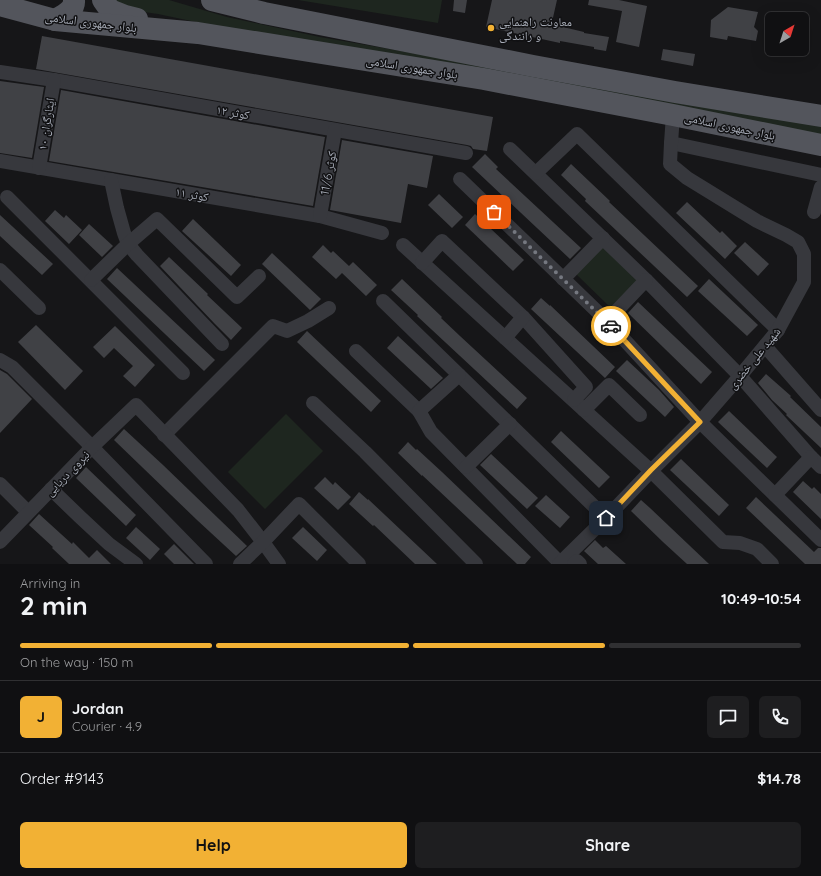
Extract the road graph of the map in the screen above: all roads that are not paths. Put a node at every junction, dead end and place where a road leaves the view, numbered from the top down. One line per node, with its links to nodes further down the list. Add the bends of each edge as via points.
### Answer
1 (74, 0): 5 (main road, via 71,10)
2 (103, 0): 6 (main road, via 110,10 125,16)
3 (212, 0): 10 (main road, بلوار جمهوری اسلامی, via 264,13 533,66)
4 (0, 5): 5 (main road, بلوار جمهوری اسلامی)
5 (55, 20): 6 (main road, بلوار جمهوری اسلامی)
6 (198, 33): 9 (main road, بلوار جمهوری اسلامی, via 484,79)
7 (0, 72): 8 (street, کوثر ۱۲)
8 (54, 80): 11 (street, کوثر ۱۲); 17 (street, ایثارگران ۱۰)
9 (673, 115): 12 (street, شهید علی خضری); 13 (main road, بلوار جمهوری اسلامی)
10 (821, 116)
11 (335, 130): 15 (street, کوثر ۱۲); 25 (street, کوثر 11/6)
12 (670, 143): 19 (street); 41 (street, شهید علی خضری, via 670,164 687,178 757,221 798,242 804,254 804,282)
13 (821, 145)
14 (510, 148): 18 (street)
15 (466, 153)
16 (0, 161): 17 (street, کوثر ۱۱)
17 (39, 168): 21 (street, کوثر ۱۱)
18 (536, 173): 27 (street); 41 (street, via 577,134)
19 (821, 176)
20 (460, 179): 33 (street)
21 (111, 180): 25 (street, کوثر ۱۱); 28 (street)
22 (821, 187): 24 (street)
23 (7, 197): 34 (street)
24 (814, 212)
25 (320, 216): 26 (street, کوثر ۱۱)
26 (382, 233)
27 (603, 238): 33 (street); 35 (street)
28 (128, 244): 32 (street, via 157,219 237,297); 34 (street); 43 (street)
29 (402, 245): 30 (street)
30 (422, 263): 39 (street, via 442,241); 42 (street)
31 (0, 270): 37 (street)
32 (259, 276)
33 (563, 279): 40 (street)
34 (91, 280): 47 (street)
35 (646, 280): 40 (street); 49 (street)
36 (383, 301): 48 (street)
37 (39, 308)
38 (330, 308): 58 (street, via 286,331 272,326)
39 (523, 317): 42 (street); 50 (street, via 586,387)
40 (607, 321): 56 (street)
41 (778, 330): 44 (street, شهید علی خضری)
42 (505, 338): 50 (street)
43 (222, 344)
44 (765, 346): 49 (street, شهید علی خضری); 53 (street)
45 (356, 351): 54 (street)
46 (0, 360): 59 (street, via 12,367)
47 (183, 373)
48 (459, 375): 54 (street); 57 (street)
49 (740, 376): 56 (street, شهید علی خضری); 60 (street)
50 (574, 400): 52 (street)
51 (313, 403): 76 (street)
52 (584, 410): 55 (street, via 609,385); 62 (street)
53 (821, 410)
54 (419, 411): 61 (street, via 431,432)
55 (640, 415)
56 (700, 422): 62 (street, شهید علی خضری); 65 (street)
57 (510, 424): 61 (street); 67 (street)
58 (164, 435): 59 (street, نیروی دریایی, via 136,405); 70 (street, via 238,510)
59 (92, 447): 64 (street, نیروی دریایی); 72 (street)
60 (816, 462): 65 (street)
61 (466, 467): 77 (street)
62 (651, 470): 67 (street, شهید علی خضری); 79 (street, via 723,542 740,543 757,549)
63 (0, 484): 66 (street)
64 (51, 489): 66 (street, نیروی دریایی); 71 (street, via 109,544)
65 (775, 495): 68 (street)
66 (28, 512): 69 (street, نیروی دریایی)
67 (606, 518): 77 (street, شهید علی خضری)
68 (821, 540)
69 (0, 542)
70 (263, 542): 73 (street); 74 (street); 75 (street, via 299,504)
71 (136, 564)
72 (206, 564)
73 (240, 564)
74 (279, 564)
75 (359, 564)
76 (476, 564)
77 (565, 564): 78 (street, via 577,561)
78 (580, 564)
79 (772, 564)

